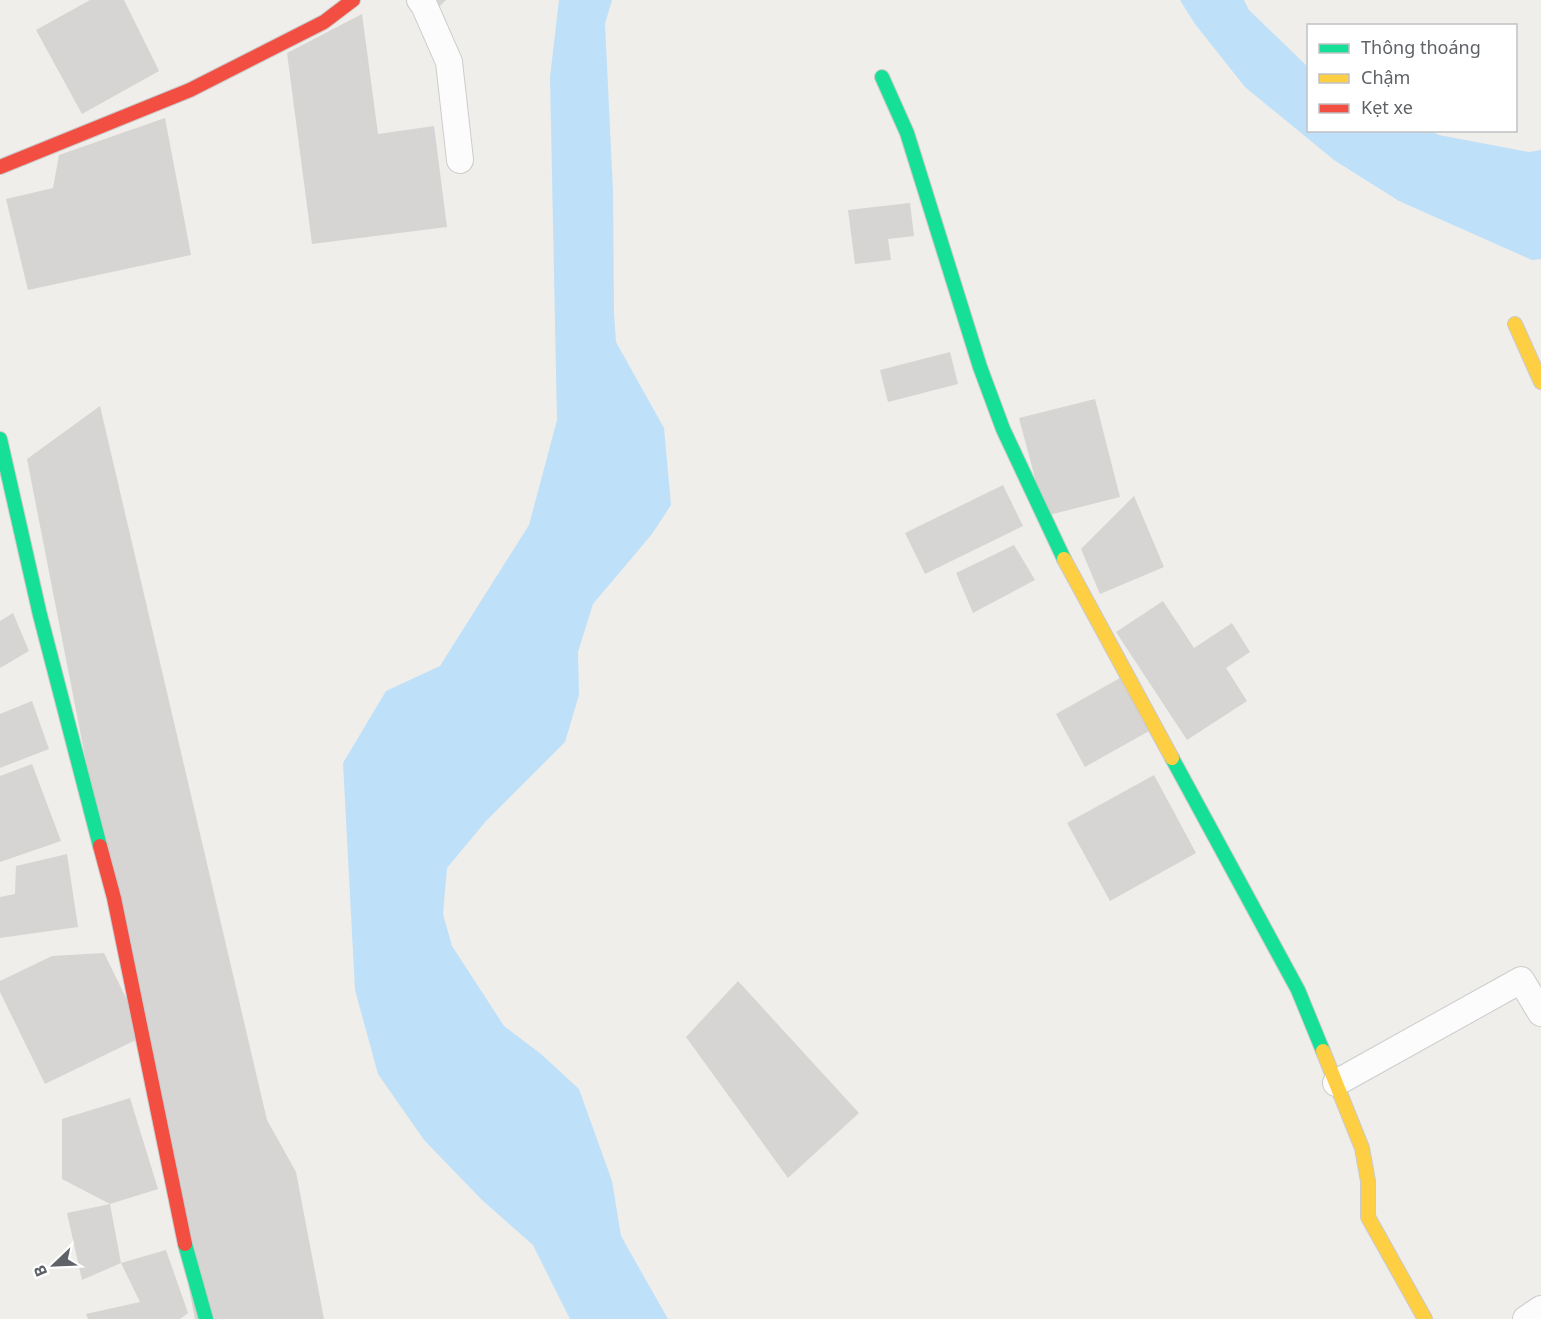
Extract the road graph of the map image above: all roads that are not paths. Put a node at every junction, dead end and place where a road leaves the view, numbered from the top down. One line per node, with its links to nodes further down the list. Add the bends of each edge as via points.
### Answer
1 (353, 0): 5 (street, via 324,22 190,90)
2 (420, 0): 4 (street, via 449,62)
3 (882, 77): 10 (street, via 907,133 1003,429 1056,543 1298,990)
4 (460, 160)
5 (0, 167)
6 (1515, 324): 7 (street)
7 (1541, 382)
8 (0, 439): 12 (street, via 40,615 114,898 181,1228)
9 (1541, 1013): 10 (street, via 1521,980)
10 (1336, 1083): 13 (street, via 1362,1148 1368,1181 1368,1216)
11 (1541, 1309): 14 (street)
12 (206, 1319)
13 (1425, 1319)
14 (1526, 1319)

